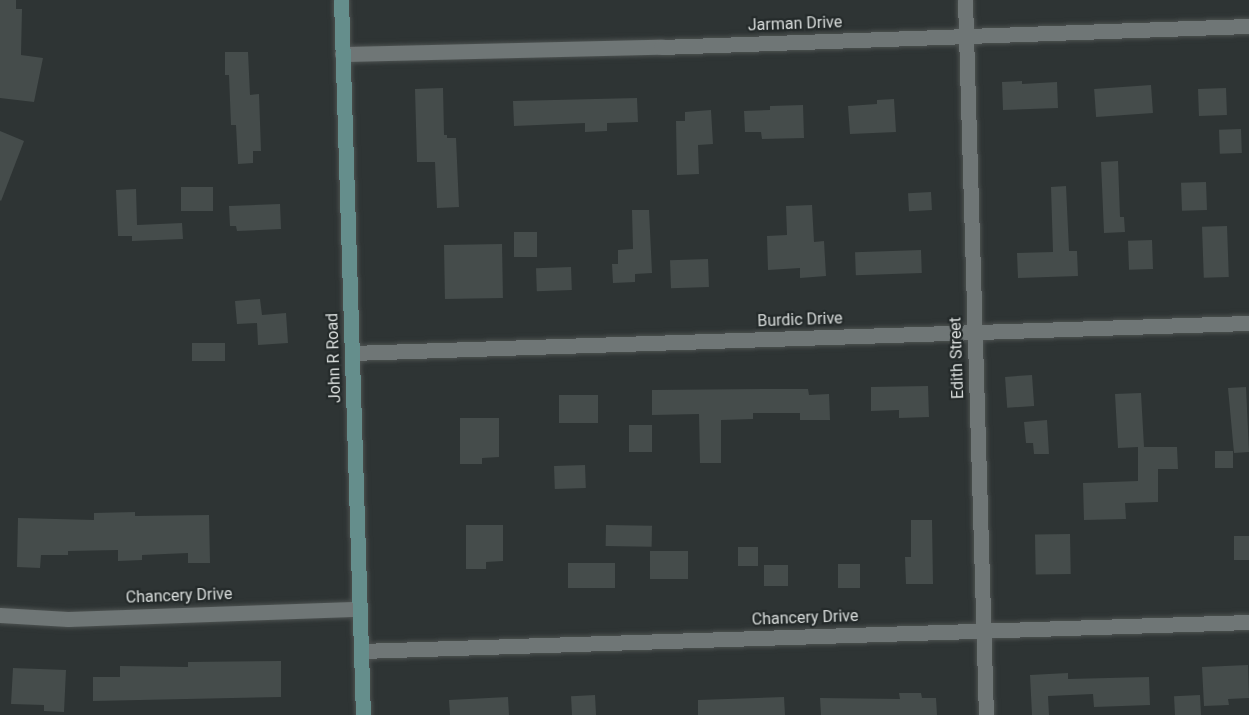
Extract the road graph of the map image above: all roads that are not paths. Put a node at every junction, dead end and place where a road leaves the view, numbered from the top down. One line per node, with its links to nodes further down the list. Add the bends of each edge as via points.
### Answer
1 (341, 0): 5 (main road, John R Road)
2 (965, 0): 4 (street, Edith Street)
3 (1249, 26): 4 (street, Jarman Drive)
4 (966, 35): 5 (street, Jarman Drive); 7 (street, Edith Street)
5 (342, 54): 8 (main road, John R Road)
6 (1249, 323): 7 (street, Burdic Drive)
7 (975, 332): 8 (street, Burdic Drive); 12 (street, Edith Street)
8 (352, 353): 9 (main road, John R Road)
9 (360, 609): 10 (street, Chancery Drive, via 68,619); 13 (main road, John R Road)
10 (0, 615)
11 (1249, 622): 12 (street, Chancery Drive)
12 (983, 630): 13 (street, Chancery Drive); 15 (street, Edith Street)
13 (361, 651): 14 (main road, John R Road)
14 (363, 715)
15 (987, 715)

